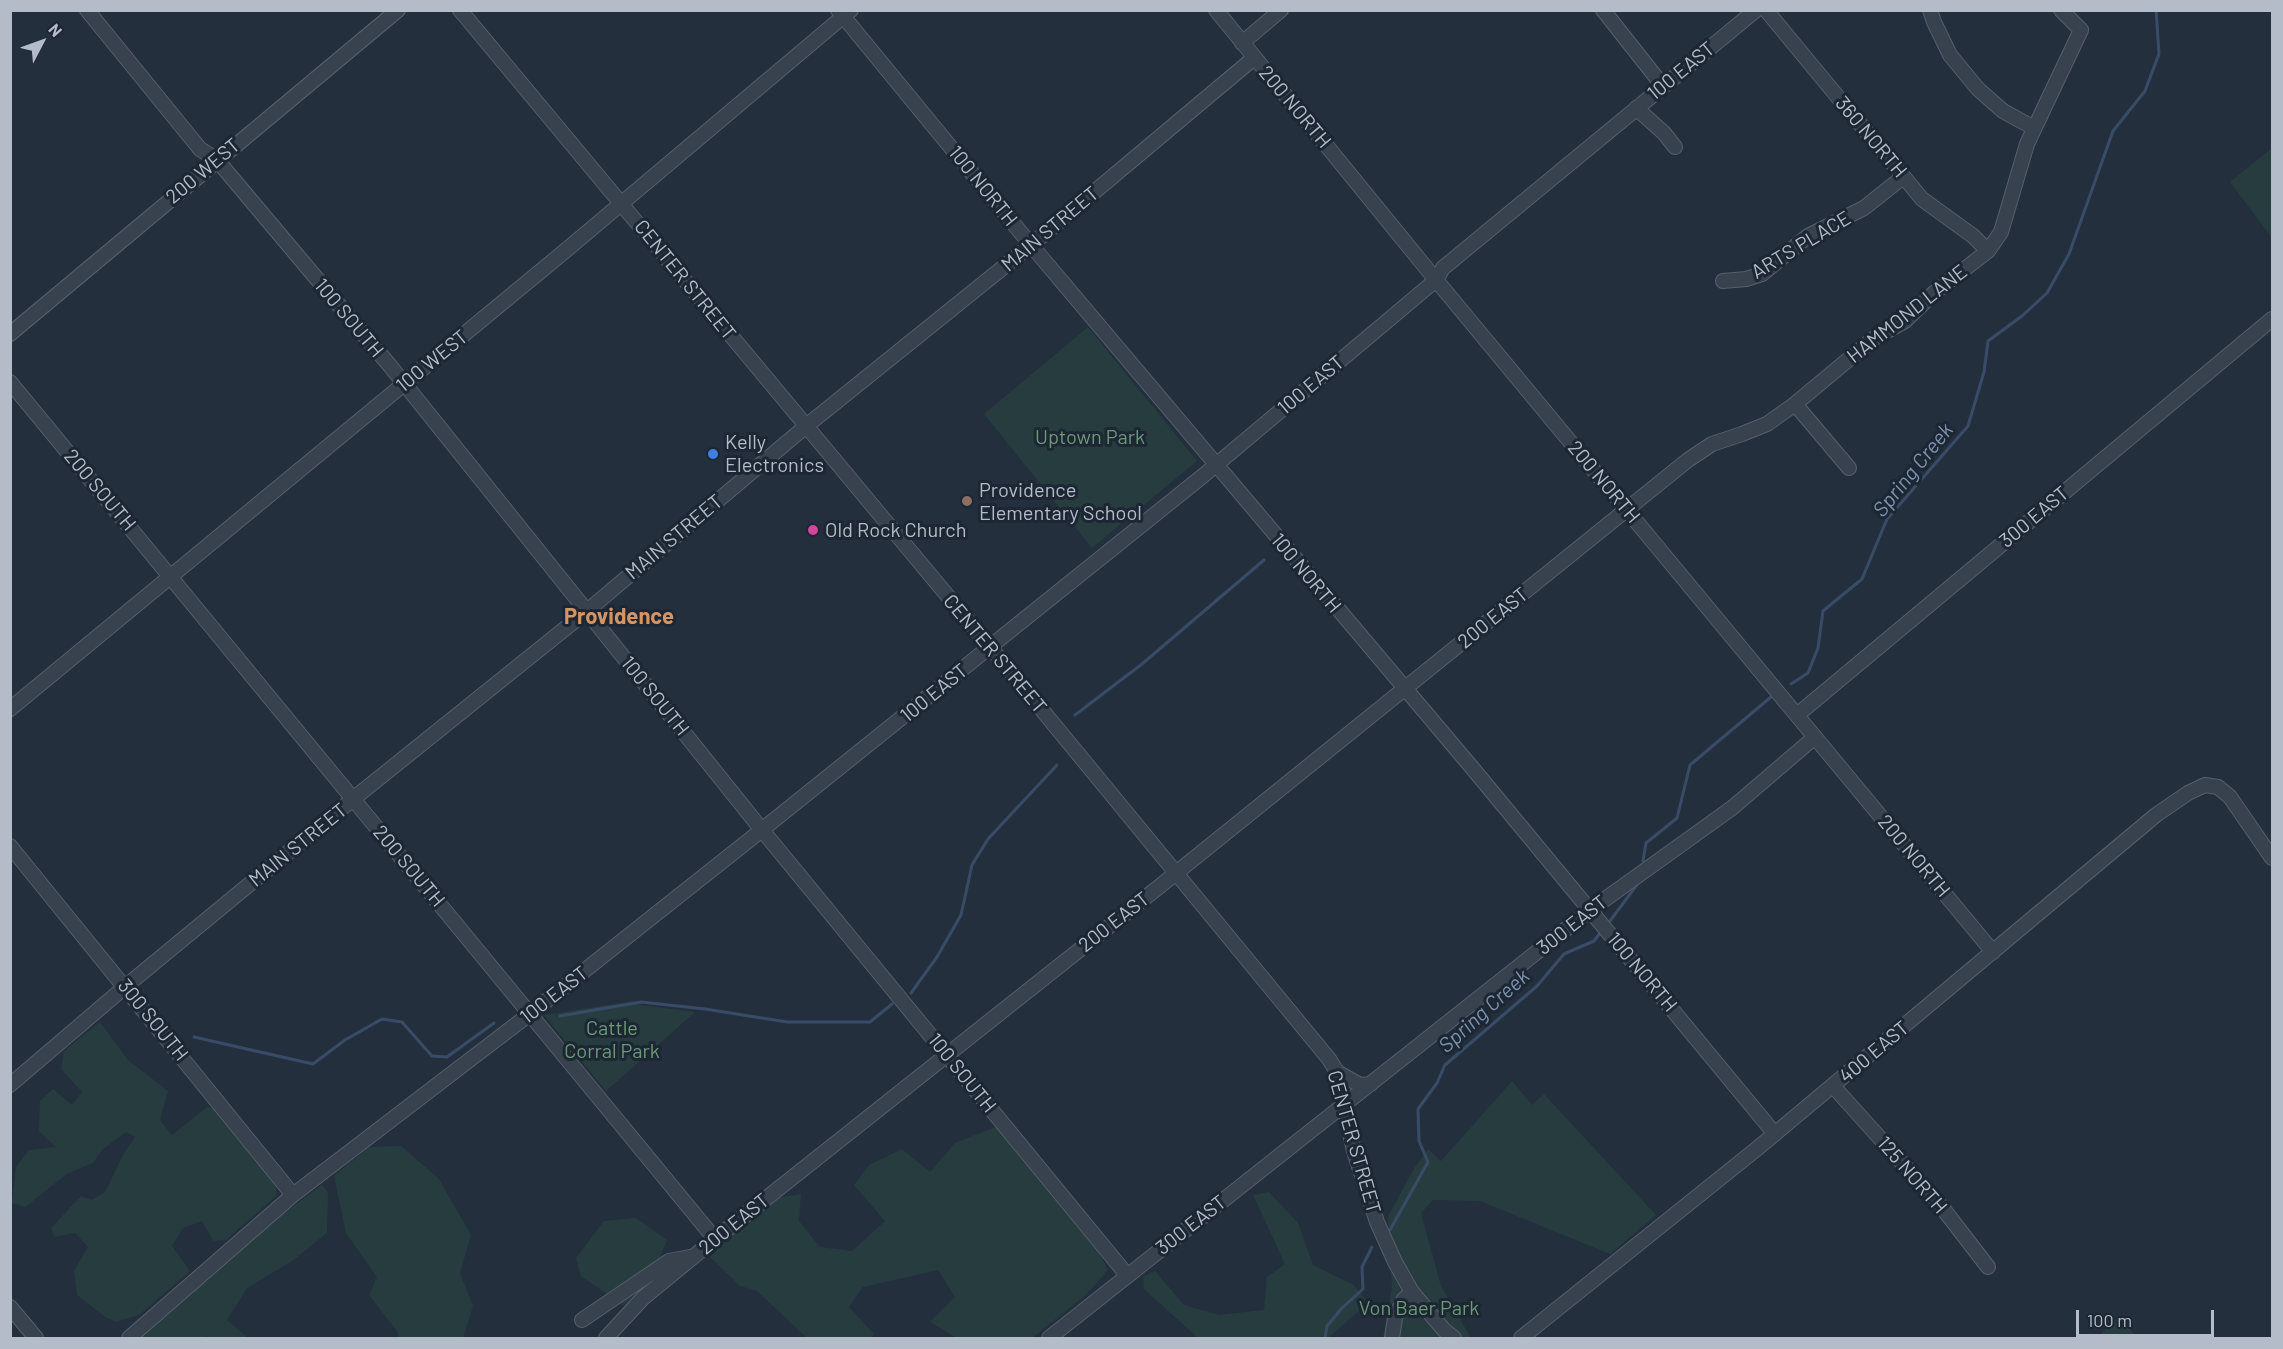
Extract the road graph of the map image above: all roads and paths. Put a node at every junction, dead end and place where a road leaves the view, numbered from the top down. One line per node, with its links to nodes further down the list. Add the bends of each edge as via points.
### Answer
1 (87, 10): 18 (street, 100 SOUTH, via 200,149)
2 (398, 10): 18 (street, 200 WEST)
3 (460, 10): 20 (street, CENTER STREET)
4 (1216, 10): 12 (street, 200 NORTH)
5 (1281, 10): 12 (street)
6 (1603, 10): 14 (street)
7 (1756, 10): 14 (street, 100 EAST)
8 (1766, 10): 19 (street, 360 NORTH)
9 (1930, 10): 16 (street, via 1950,55 1978,89 2004,111)
10 (2061, 10): 16 (street, HAMMOND LANE, via 2081,30)
11 (844, 13): 20 (street, 100 WEST); 21 (street, 100 NORTH)
12 (1242, 43): 13 (street, 200 NORTH)
13 (1254, 58): 21 (street, MAIN STREET); 23 (street, 200 NORTH)
14 (1664, 86): 15 (street, 100 EAST)
15 (1636, 108): 17 (street); 23 (street, 100 EAST, via 1443,268)
16 (2034, 128): 22 (street, HAMMOND LANE, via 2001,232)
17 (1675, 147)
18 (217, 160): 26 (street, 200 WEST); 28 (street, 100 SOUTH)
19 (1903, 177): 22 (street, 360 NORTH, via 1922,199); 24 (street, ARTS PLACE, via 1864,208 1808,236 1762,274)
20 (622, 203): 28 (street, 100 WEST); 30 (street, CENTER STREET)
21 (1031, 245): 30 (street, MAIN STREET); 31 (street, 100 NORTH)
22 (1988, 251): 29 (street, HAMMOND LANE, via 1905,321 1873,339)
23 (1436, 280): 31 (street, 100 EAST); 33 (street, 200 NORTH)
24 (1723, 281)
25 (2272, 319): 39 (street, 300 EAST)
26 (10, 334)
27 (10, 382): 34 (street, 200 SOUTH)
28 (404, 384): 34 (street, 100 WEST); 35 (street, 100 SOUTH)
29 (1795, 404): 32 (street); 33 (street, HAMMOND LANE, via 1767,424 1712,444)
30 (806, 427): 35 (street, MAIN STREET); 36 (street, CENTER STREET)
31 (1215, 465): 36 (street, 100 EAST); 37 (street, 100 NORTH)
32 (1849, 468)
33 (1628, 510): 37 (street, 200 EAST); 39 (street, 200 NORTH)
34 (172, 576): 38 (street, 100 WEST); 41 (street, 200 SOUTH)
35 (587, 611): 41 (street, MAIN STREET); 42 (street, 100 SOUTH)
36 (991, 648): 42 (street, 100 EAST); 45 (street, CENTER STREET)
37 (1404, 688): 45 (street, 200 EAST); 46 (street, 100 NORTH)
38 (10, 709)
39 (1797, 715): 40 (street, 200 NORTH)
40 (1815, 737): 46 (street, 300 EAST, via 1732,808); 47 (street, 200 NORTH)
41 (353, 799): 48 (street, MAIN STREET); 49 (street, 200 SOUTH)
42 (762, 830): 49 (street, 100 EAST); 50 (street, 100 SOUTH)
43 (10, 846): 48 (street, 300 SOUTH)
44 (2272, 858): 47 (street, 400 EAST, via 2230,797 2205,785 2156,815)
45 (1176, 874): 50 (street, 200 EAST); 51 (street, CENTER STREET)
46 (1590, 910): 52 (street, 300 EAST); 56 (street, 100 NORTH)
47 (1993, 952): 54 (street, 400 EAST)
48 (126, 986): 53 (street, MAIN STREET); 57 (street, 300 SOUTH)
49 (531, 1013): 57 (street, 100 EAST); 58 (street, 200 SOUTH)
50 (948, 1055): 58 (street, 200 EAST); 61 (street, 100 SOUTH)
51 (1337, 1072): 52 (street, via 1351,1082); 55 (street, CENTER STREET)
52 (1371, 1084): 55 (street, 300 EAST)
53 (10, 1085)
54 (1833, 1086): 56 (street, 400 EAST); 60 (street, 125 NORTH, via 1941,1206)
55 (1344, 1105): 61 (street, 300 EAST); 62 (street, CENTER STREET, via 1377,1222)
56 (1775, 1134): 71 (street, 400 EAST)
57 (293, 1195): 66 (street, 100 EAST)
58 (715, 1239): 59 (street, 200 EAST)
59 (694, 1256): 64 (street, via 669,1261); 67 (street, 200 EAST, via 643,1298)
60 (1988, 1267)
61 (1127, 1275): 68 (street, 300 EAST)
62 (1412, 1292): 69 (street, via 1395,1318); 70 (street, CENTER STREET)
63 (10, 1307): 65 (street)
64 (582, 1320)
65 (36, 1338)
66 (129, 1338)
67 (606, 1338)
68 (1049, 1338)
69 (1392, 1338)
70 (1454, 1338)
71 (1521, 1338)

